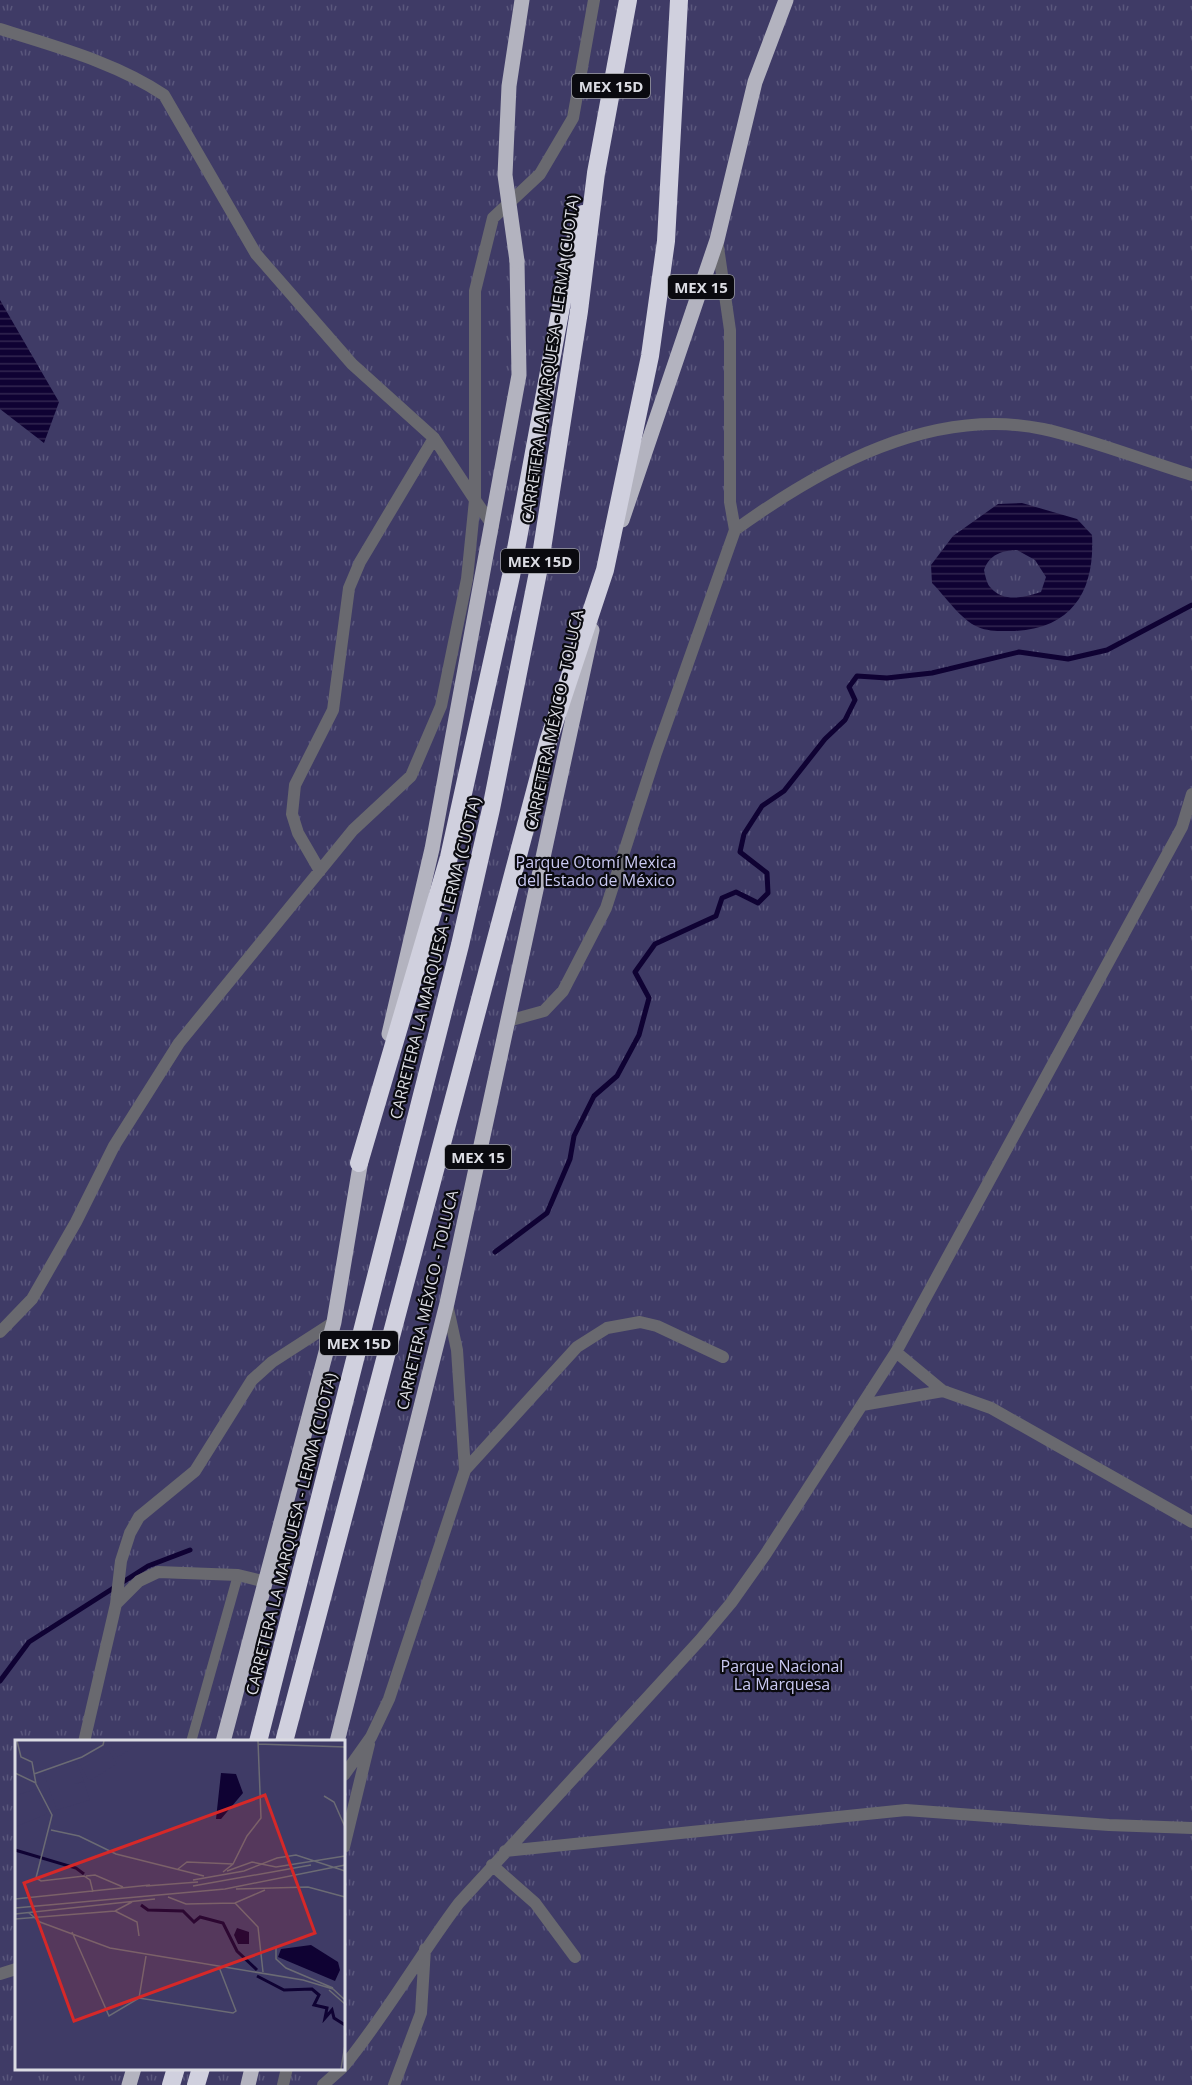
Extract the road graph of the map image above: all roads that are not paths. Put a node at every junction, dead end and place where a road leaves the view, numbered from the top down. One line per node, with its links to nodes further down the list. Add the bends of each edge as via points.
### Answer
1 (522, 0): 14 (main road, bridge, via 509,86 505,175 518,261 519,375)
2 (594, 0): 7 (street)
3 (628, 0): 8 (highway, MEX 15D)
4 (679, 0): 16 (highway, MEX 15D, via 666,241 650,356)
5 (786, 0): 10 (main road, CARRETERA MÉXICO - TOLUCA / MEX 15, via 755,82)
6 (0, 29): 11 (street, via 112,66 164,95 256,254 352,364)
7 (581, 81): 8 (street); 13 (street, via 573,118 540,174 493,218 475,291)
8 (611, 84): 9 (highway, MEX 15D)
9 (596, 173): 21 (highway, via 571,253 511,576 449,857); 38 (highway, CARRETERA LA MARQUESA - LERMA (CUOTA) / MEX 15D, via 540,562 491,809)
10 (717, 240): 15 (street, via 730,330 730,502); 16 (main road, CARRETERA MÉXICO - TOLUCA / MEX 15)
11 (434, 438): 13 (street); 19 (street, via 360,562 349,588 333,710 295,785 292,814)
12 (1192, 475): 15 (street, via 1043,429 981,422 909,437 844,463 781,497)
13 (475, 500): 14 (street); 19 (street, via 467,579 441,706 411,776 353,830)
14 (493, 526): 21 (main road, via 432,849)
15 (735, 530): 20 (street, via 606,908 563,991 544,1011)
16 (605, 570): 20 (main road, CARRETERA MÉXICO - TOLUCA / MEX 15); 39 (highway, MEX 15D, via 548,742)
17 (1192, 794): 18 (street)
18 (1187, 827): 25 (street)
19 (320, 871): 24 (street, via 179,1043 114,1146 32,1299)
20 (508, 1020): 22 (main road, CARRETERA MÉXICO - TOLUCA / MEX 15)
21 (359, 1163): 23 (main road)
22 (447, 1303): 29 (street, via 457,1350); 40 (main road, CARRETERA MÉXICO - TOLUCA / MEX 15)
23 (334, 1322): 32 (main road); 33 (street, via 272,1362 252,1380 195,1471 139,1517 122,1561)
24 (0, 1332)
25 (896, 1352): 27 (street); 28 (street)
26 (723, 1357): 29 (street, via 657,1326 639,1322 607,1328 577,1347)
27 (943, 1391): 28 (street); 30 (street, via 991,1408)
28 (862, 1405): 44 (street, via 732,1603)
29 (465, 1470): 34 (street, via 389,1699)
30 (1192, 1522)
31 (238, 1575): 32 (street); 33 (street, via 158,1572); 36 (lane)
32 (266, 1582): 37 (main road)
33 (117, 1598): 35 (street)
34 (370, 1737): 41 (street); 43 (street)
35 (84, 1740)
36 (192, 1740)
37 (223, 1740)
38 (259, 1740)
39 (285, 1740)
40 (338, 1740)
41 (345, 1774)
42 (1192, 1828): 44 (street, via 906,1810)
43 (345, 1843)
44 (505, 1851): 45 (street)
45 (492, 1865): 46 (street); 47 (street, via 535,1903)
46 (425, 1948): 50 (street); 63 (street, via 421,2013)
47 (575, 1957)
48 (15, 1969): 49 (street)
49 (0, 1974)
50 (345, 2064)
51 (133, 2070): 57 (main road)
52 (175, 2070): 58 (highway)
53 (200, 2070): 59 (highway)
54 (252, 2070): 60 (main road)
55 (287, 2070): 61 (street)
56 (340, 2070): 62 (street)
57 (129, 2085)
58 (171, 2085)
59 (196, 2085)
60 (248, 2085)
61 (283, 2085)
62 (323, 2085)
63 (394, 2085)

